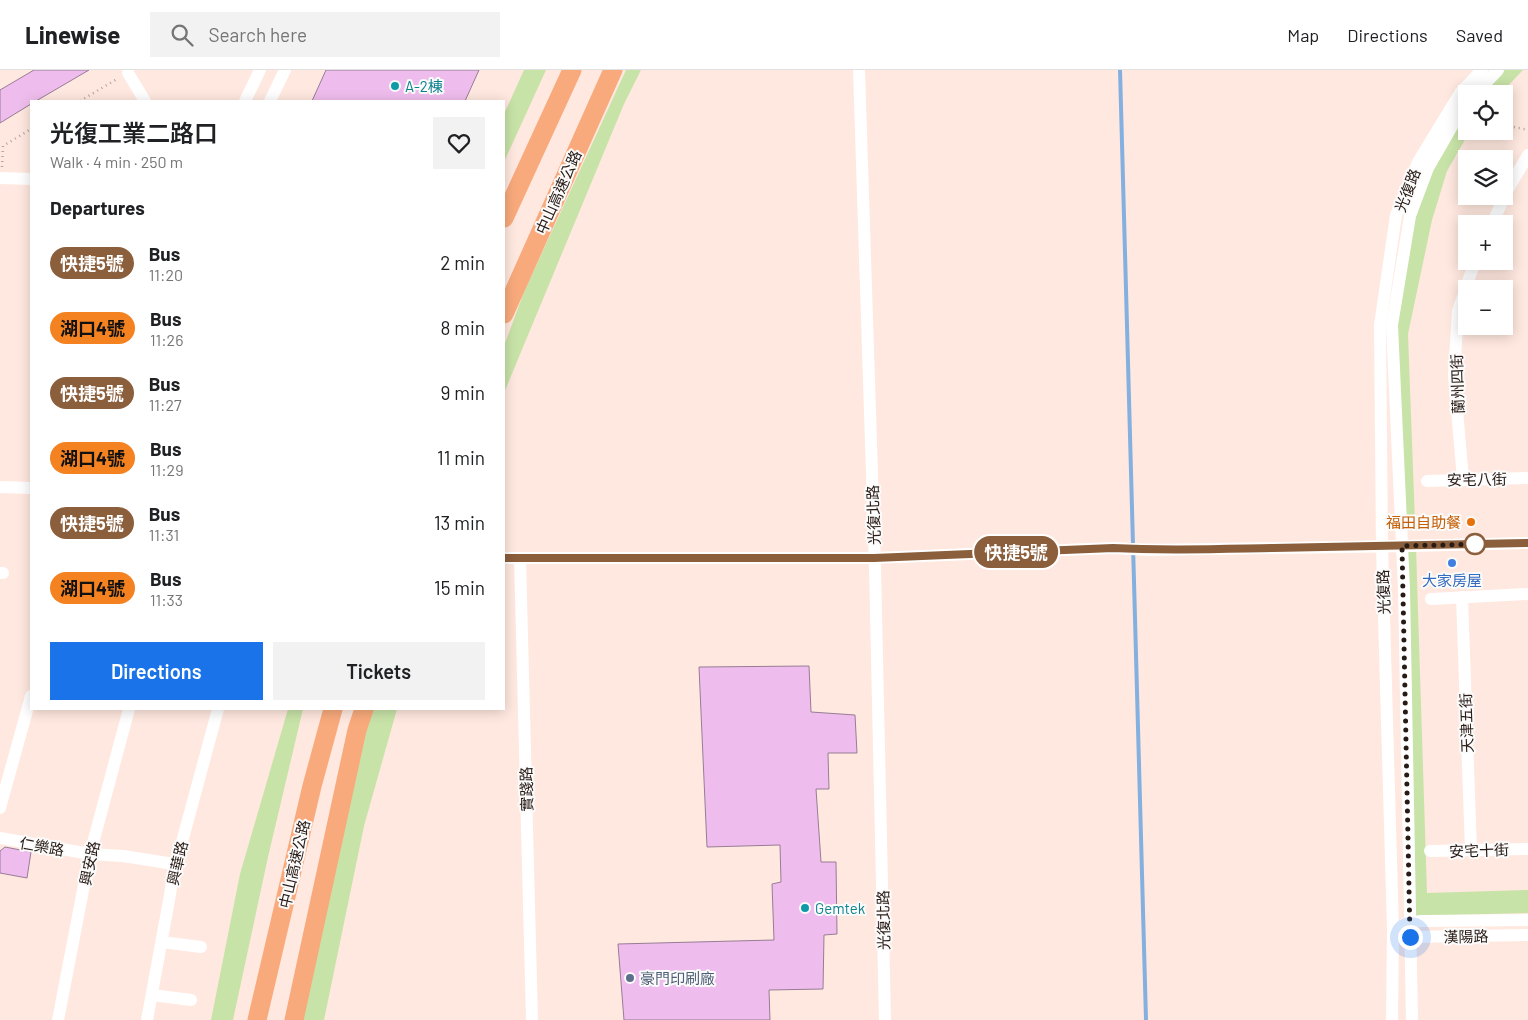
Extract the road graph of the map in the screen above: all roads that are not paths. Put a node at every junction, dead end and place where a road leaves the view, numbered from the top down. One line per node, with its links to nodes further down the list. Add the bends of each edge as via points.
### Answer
1 (260, 70): 11 (street)
2 (285, 70): 12 (street)
3 (572, 70): 18 (highway)
4 (613, 70): 20 (highway, 中山高速公路)
5 (859, 70): 30 (street, 光復北路)
6 (1482, 70): 28 (street, 光復路, via 1460,93 1418,162 1396,215 1380,325)
7 (1498, 70): 9 (street)
8 (128, 73): 10 (street)
9 (1484, 85)
10 (143, 100)
11 (245, 100)
12 (270, 100)
13 (1458, 116): 27 (street, 光復路, via 1428,168 1410,216 1392,326)
14 (1528, 155): 17 (street)
15 (0, 178): 16 (street)
16 (30, 179)
17 (1496, 215)
18 (505, 216)
19 (1472, 270): 22 (street, 蘭州四街, via 1458,311 1454,375)
20 (505, 312)
21 (1528, 478): 22 (street, 安宅八街)
22 (1464, 479): 23 (street, 安宅八街)
23 (1427, 481)
24 (0, 487): 25 (street)
25 (30, 488)
26 (1528, 543): 27 (street)
27 (1402, 546): 28 (street); 48 (street, 光復路)
28 (1382, 547): 30 (street, via 1113,548); 49 (street, 光復路)
29 (505, 558): 31 (street)
30 (874, 558): 31 (street); 61 (street, 光復北路)
31 (520, 559): 60 (street, 實踐路)
32 (1528, 594): 33 (street)
33 (1462, 597): 34 (street); 43 (street, 天津五街)
34 (1431, 599)
35 (30, 700): 40 (street)
36 (129, 710): 45 (street, 興安路)
37 (218, 710): 46 (street, 興華路)
38 (333, 710): 58 (highway, 中山高速公路)
39 (364, 710): 59 (highway)
40 (0, 808)
41 (0, 838): 45 (street, 仁樂路)
42 (1528, 849): 43 (street, 安宅十街)
43 (1471, 850): 44 (street, 安宅十街)
44 (1430, 851)
45 (90, 854): 46 (street, 仁樂路); 56 (street, 興安路)
46 (174, 864): 52 (street, 興華路)
47 (1528, 920): 48 (street, 漢陽路)
48 (1410, 922): 49 (street, 漢陽路); 51 (street, 光復路)
49 (1392, 929): 51 (street, 漢陽路); 62 (street, 光復路)
50 (1528, 935): 51 (street, 漢陽路)
51 (1410, 937): 63 (street, 光復路)
52 (162, 942): 53 (street); 54 (street, 興華路)
53 (201, 947)
54 (152, 995): 55 (street); 57 (street, 興華路)
55 (191, 1000)
56 (58, 1020)
57 (147, 1020)
58 (257, 1020)
59 (294, 1020)
60 (532, 1020)
61 (885, 1020)
62 (1392, 1020)
63 (1412, 1020)

